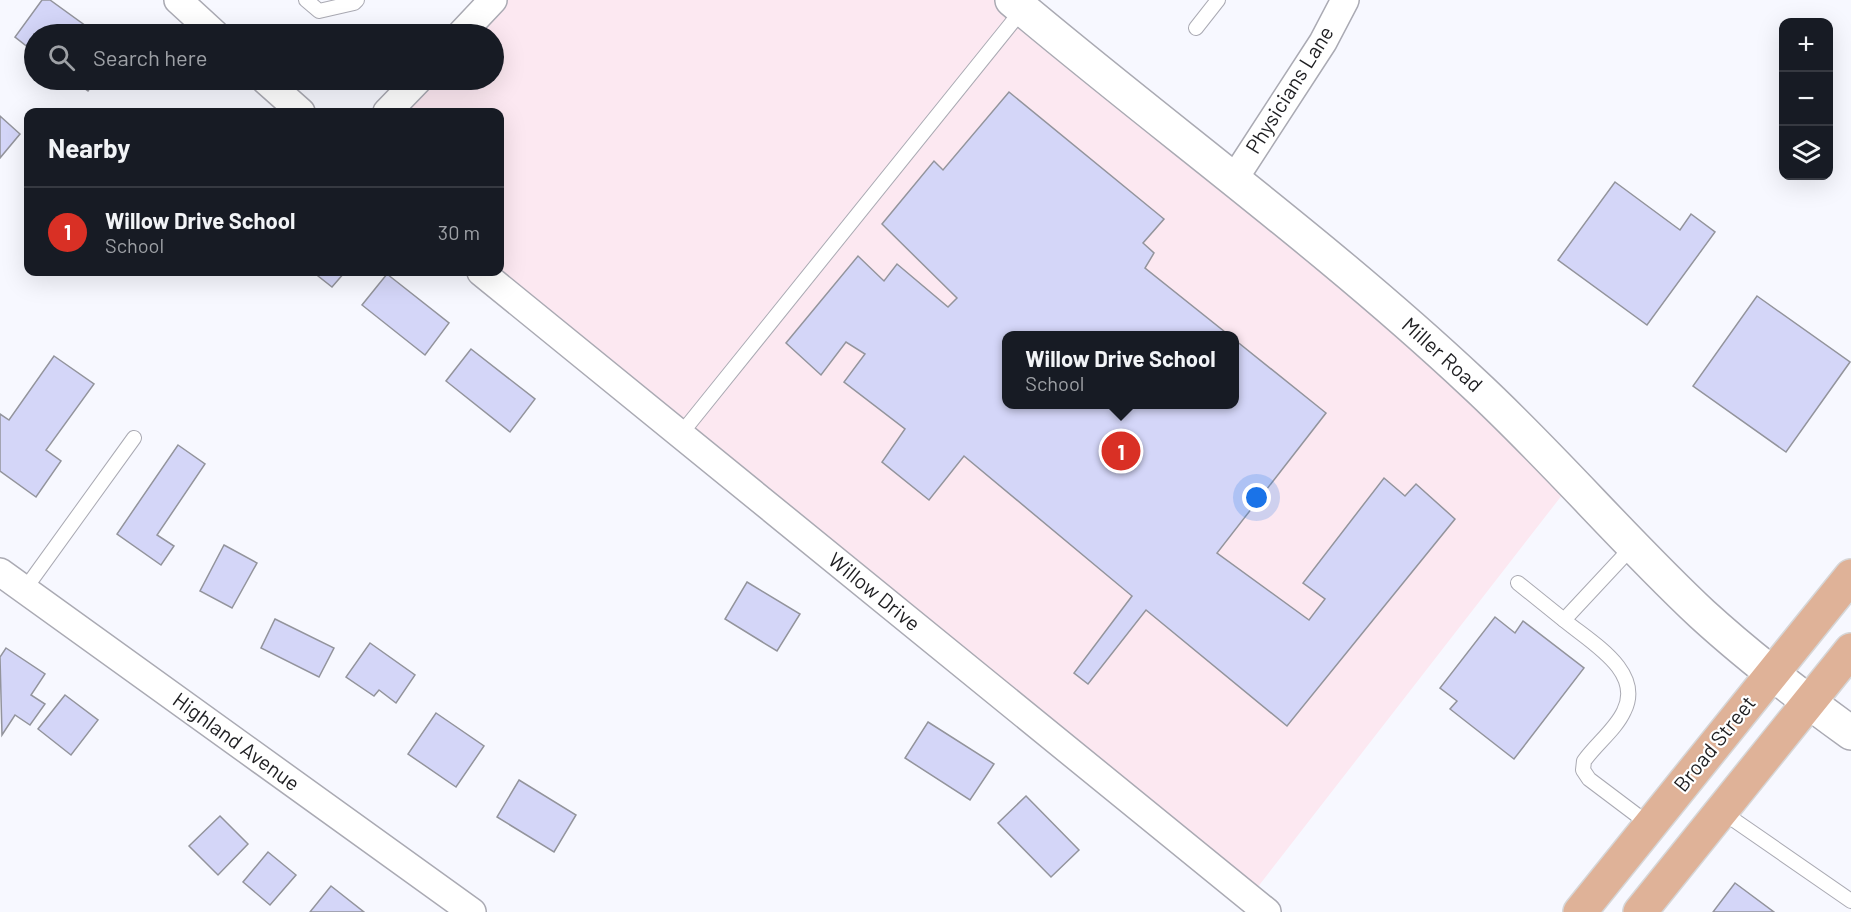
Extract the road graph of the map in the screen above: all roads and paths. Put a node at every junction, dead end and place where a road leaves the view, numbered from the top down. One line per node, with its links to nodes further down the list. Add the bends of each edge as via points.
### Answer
1 (178, 0): 8 (street)
2 (306, 0): 3 (lane, via 319,11)
3 (357, 0)
4 (1218, 0): 10 (lane)
5 (1345, 0): 15 (street, Physicians Lane, via 1317,51)
6 (489, 1): 9 (street)
7 (1018, 5): 15 (main road, Miller Road); 17 (lane)
8 (204, 24)
9 (469, 24)
10 (1196, 28)
11 (276, 90): 13 (street)
12 (408, 90): 14 (street)
13 (296, 108)
14 (391, 108)
15 (1234, 179): 19 (main road, Miller Road, via 1473,383)
16 (486, 276): 17 (street, Willow Drive)
17 (680, 435): 33 (street, Willow Drive)
18 (134, 438): 23 (lane)
19 (1634, 544): 24 (lane); 26 (main road, Miller Road, via 1702,614)
20 (0, 572): 23 (street, Highland Avenue)
21 (1851, 576): 26 (main road, Broad Street)
22 (1518, 583): 24 (lane)
23 (25, 589): 32 (street, Highland Avenue)
24 (1564, 620): 30 (lane, via 1621,669 1630,695 1624,712 1584,761 1583,770 1589,779)
25 (1851, 650): 27 (main road)
26 (1773, 673): 27 (main road, Miller Road); 30 (main road, Broad Street)
27 (1809, 702): 28 (main road, Miller Road); 29 (main road)
28 (1851, 733)
29 (1722, 811): 31 (lane); 35 (main road)
30 (1650, 825): 34 (main road, Broad Street)
31 (1851, 901)
32 (472, 912)
33 (1267, 912)
34 (1580, 912)
35 (1640, 912)

